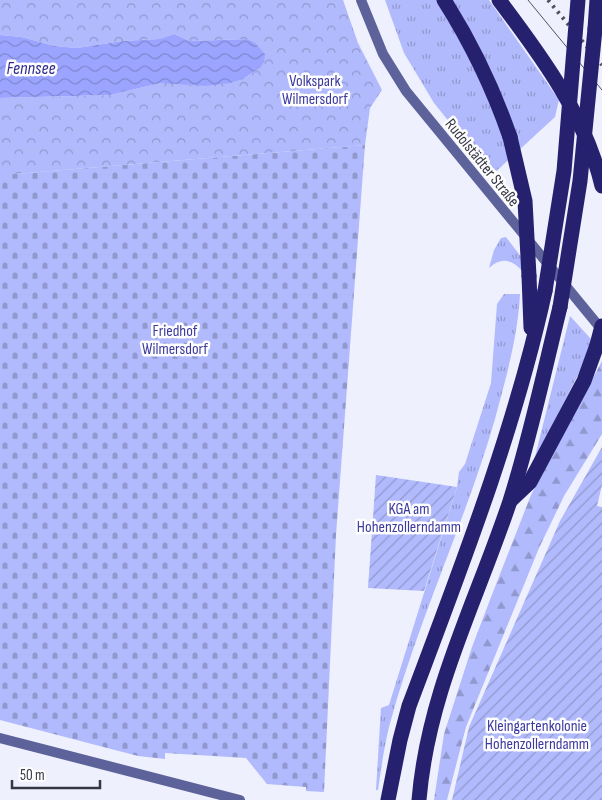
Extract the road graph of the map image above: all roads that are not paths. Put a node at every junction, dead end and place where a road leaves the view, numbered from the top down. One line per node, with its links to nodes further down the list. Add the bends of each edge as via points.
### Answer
1 (362, 0): 7 (street, Rudolstädter Straße, via 383,54 406,91)
2 (444, 0): 8 (highway, bridge, via 468,38 510,137 525,201)
3 (499, 0): 6 (highway, bridge, via 575,111 586,133)
4 (578, 0): 8 (highway, bridge, via 564,171)
5 (597, 0): 9 (highway, bridge, via 580,181 560,307)
6 (602, 186)
7 (602, 328): 9 (highway, bridge, via 584,381 530,482)
8 (532, 350): 12 (highway, via 499,456 409,706)
9 (510, 501): 13 (highway, via 444,676 424,750)
10 (0, 738): 11 (street)
11 (240, 800)
12 (388, 800)
13 (419, 800)

